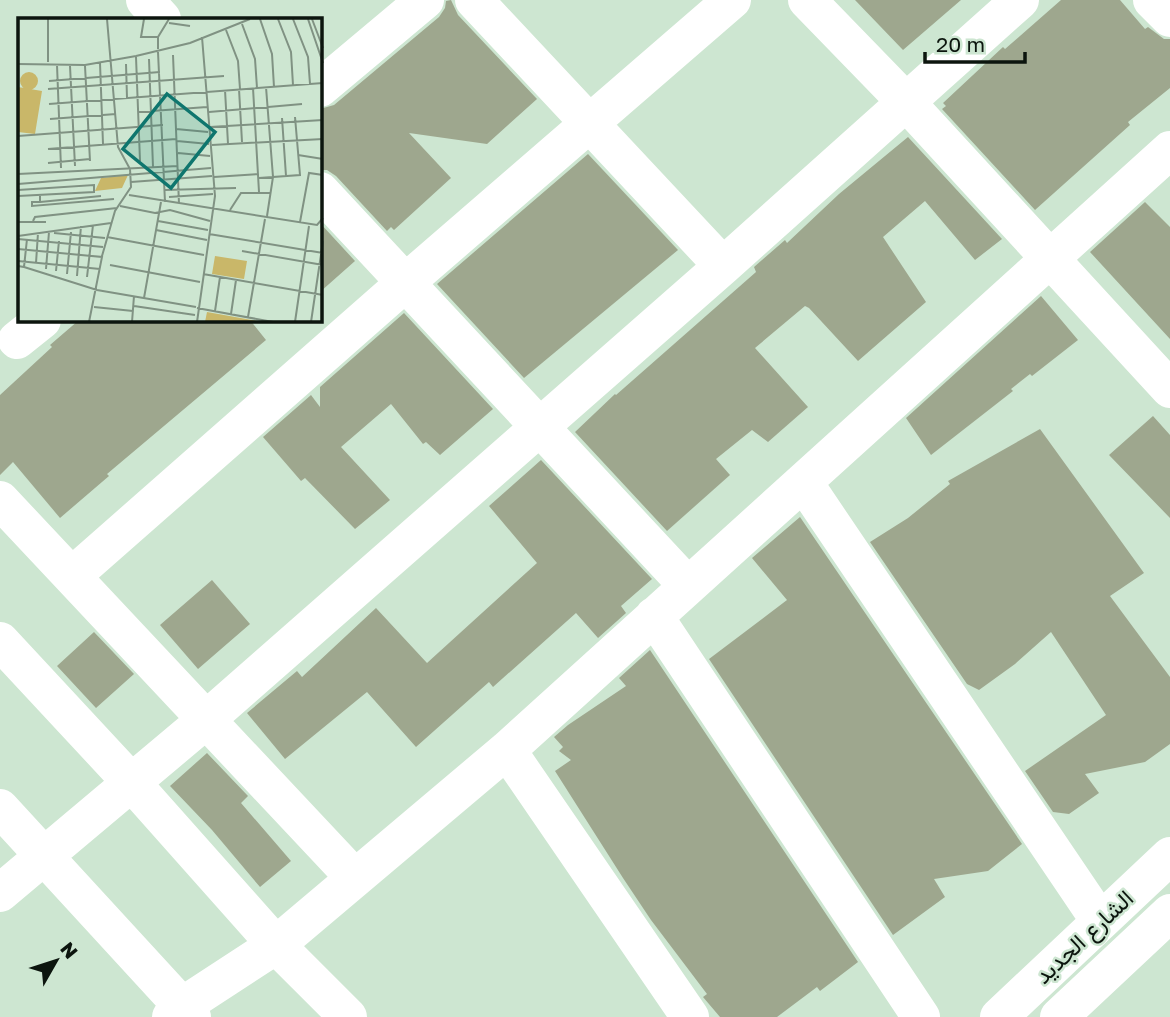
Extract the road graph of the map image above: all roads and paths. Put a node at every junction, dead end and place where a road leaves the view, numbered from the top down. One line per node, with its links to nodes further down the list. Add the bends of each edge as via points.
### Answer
1 (145, 0): 8 (street)
2 (425, 0): 10 (street)
3 (474, 0): 12 (street)
4 (732, 0): 12 (street)
5 (807, 0): 11 (street)
6 (1020, 0): 11 (street)
7 (1152, 0): 9 (street)
8 (161, 18)
9 (1170, 18)
10 (322, 86)
11 (906, 102): 15 (street); 16 (street)
12 (591, 123): 16 (street); 17 (street)
13 (1170, 150): 15 (street)
14 (322, 193): 17 (street)
15 (1050, 259): 18 (street); 20 (street)
16 (723, 266): 19 (street)
17 (405, 284): 19 (street); 22 (street)
18 (1170, 389)
19 (540, 426): 23 (street); 26 (street)
20 (804, 482): 23 (street); 35 (street)
21 (0, 500): 22 (street)
22 (72, 576): 26 (street)
23 (688, 586): 24 (street)
24 (654, 615): 27 (street); 40 (street)
25 (0, 642): 28 (street)
26 (207, 719): 28 (street); 32 (street)
27 (507, 750): 32 (street); 39 (street)
28 (132, 783): 30 (street); 36 (street)
29 (0, 808): 30 (street)
30 (44, 855): 33 (street); 37 (street)
31 (1170, 856): 35 (street, الشارع الجديد)
32 (354, 877): 36 (street)
33 (0, 893)
34 (1170, 912): 42 (street, الشارع الجديد)
35 (1100, 921): 41 (street, الشارع الجديد)
36 (276, 945): 37 (street); 38 (street)
37 (181, 1014)
38 (348, 1017)
39 (690, 1017)
40 (921, 1017)
41 (999, 1017)
42 (1059, 1017)

